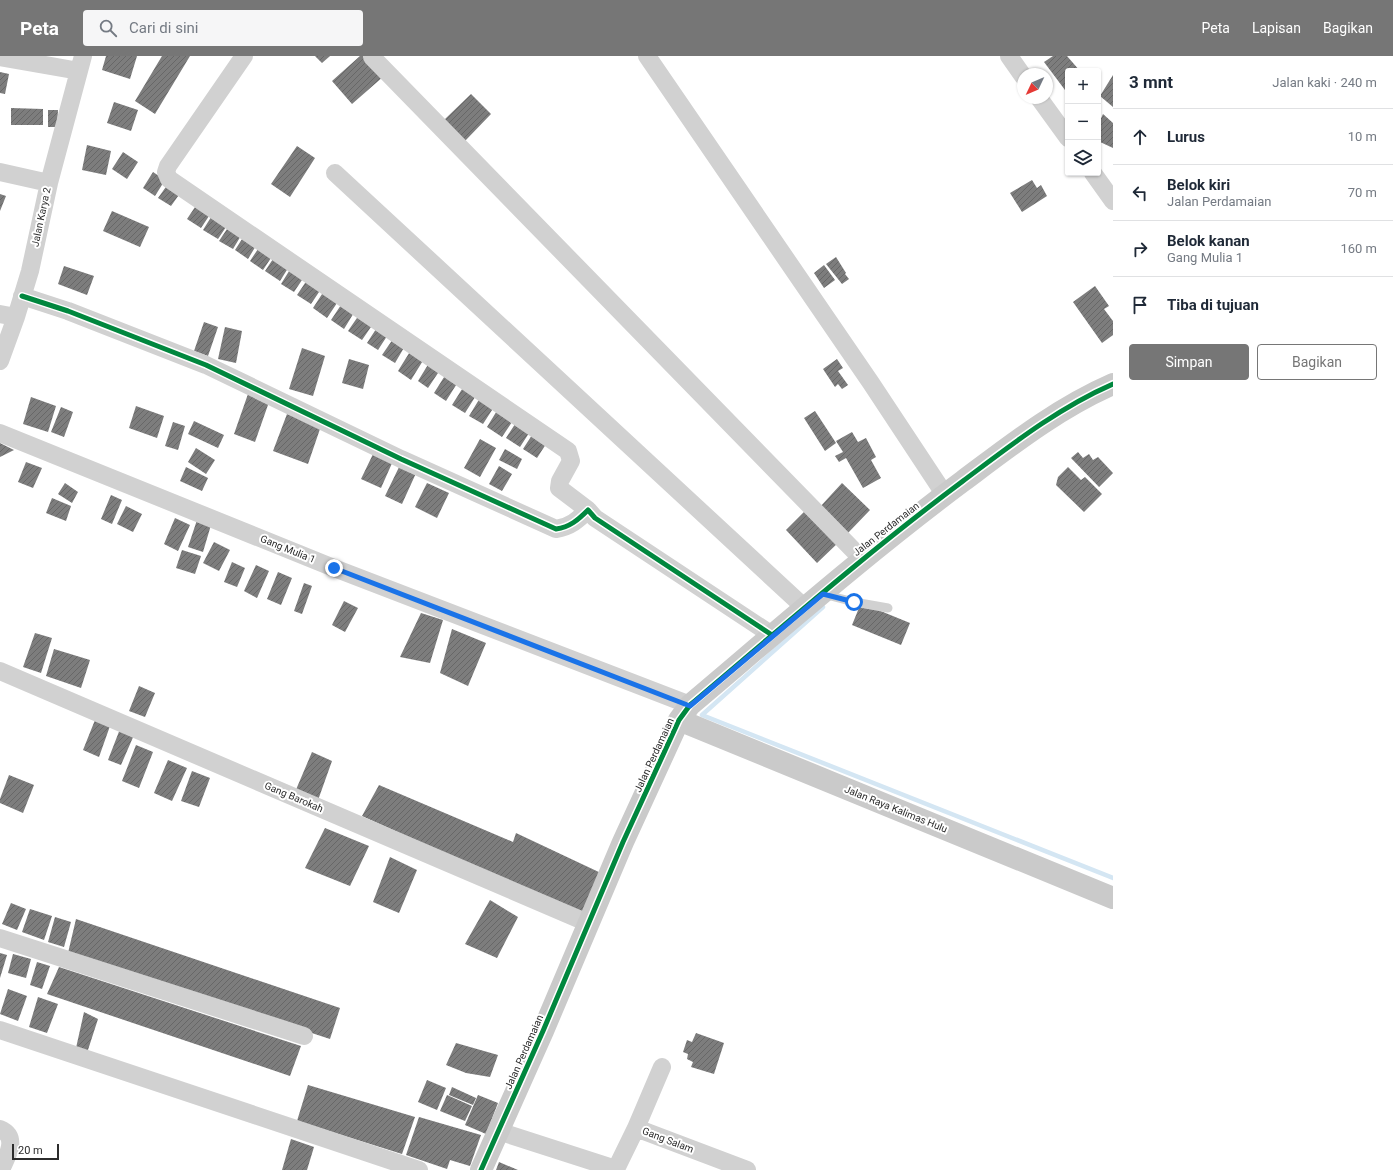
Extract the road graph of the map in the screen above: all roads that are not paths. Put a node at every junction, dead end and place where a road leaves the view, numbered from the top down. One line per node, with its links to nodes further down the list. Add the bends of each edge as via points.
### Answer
1 (244, 56): 21 (street, via 168,166 166,172 169,179 568,451 571,461 560,480 560,488)
2 (647, 56): 20 (street)
3 (1009, 56): 7 (street)
4 (0, 57): 6 (street)
5 (372, 57): 22 (street)
6 (81, 64): 13 (street, Jalan Karya 2)
7 (1017, 68)
8 (1043, 104): 9 (street)
9 (1065, 134)
10 (0, 172): 13 (street)
11 (335, 173): 24 (street)
12 (1095, 176): 14 (street)
13 (49, 182): 15 (street, Jalan Karya 2)
14 (1113, 201)
15 (22, 296): 16 (street, Jalan Karya 2); 21 (street, via 68,311 206,365 401,459 556,529 574,523)
16 (8, 316): 17 (street, Jalan Karya 2)
17 (0, 361)
18 (1113, 384): 20 (street, Jalan Perdamaian, via 1080,399 1048,418)
19 (0, 433): 28 (street, Gang Mulia 1)
20 (945, 495): 22 (street, Jalan Perdamaian)
21 (588, 510): 26 (street, via 602,522)
22 (862, 559): 23 (street, Jalan Perdamaian)
23 (823, 594): 24 (street, Jalan Perdamaian); 25 (lane)
24 (805, 608): 26 (street, Jalan Perdamaian)
25 (888, 608)
26 (772, 635): 28 (street, Jalan Perdamaian)
27 (0, 671): 30 (street, Gang Barokah)
28 (684, 713): 29 (street, Jalan Raya Kalimas Hulu); 30 (street, Jalan Perdamaian)
29 (1113, 898)
30 (588, 923): 37 (street, Jalan Perdamaian)
31 (0, 938): 33 (street)
32 (0, 1030): 39 (street)
33 (304, 1036)
34 (662, 1067): 35 (street)
35 (636, 1128): 37 (street, Gang Salam, via 616,1169); 41 (street, Gang Salam)
36 (0, 1129): 38 (street, via 7,1132 11,1145)
37 (498, 1131): 40 (street, Jalan Perdamaian)
38 (1, 1170)
39 (419, 1170)
40 (481, 1170)
41 (747, 1170)

